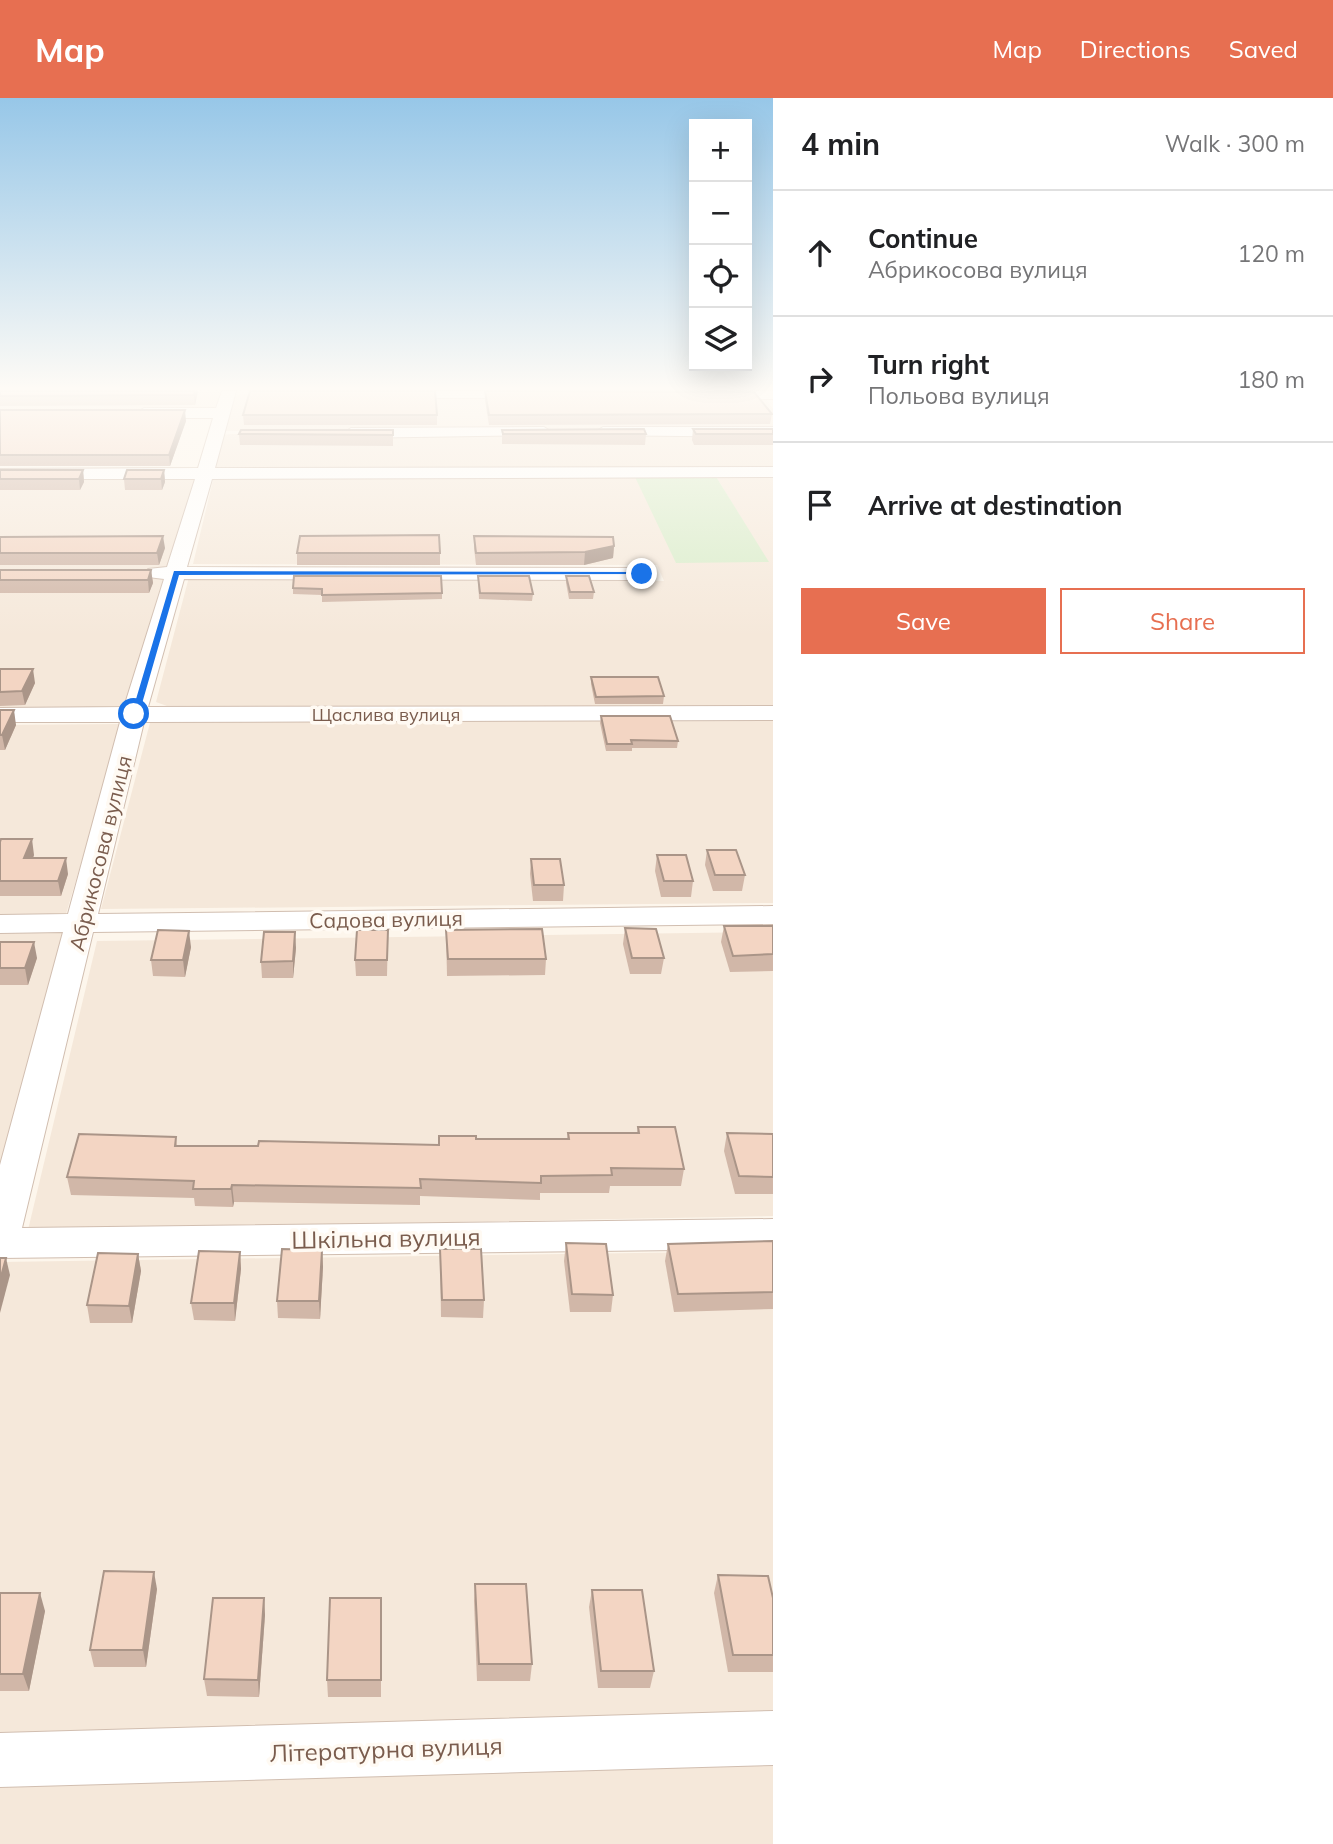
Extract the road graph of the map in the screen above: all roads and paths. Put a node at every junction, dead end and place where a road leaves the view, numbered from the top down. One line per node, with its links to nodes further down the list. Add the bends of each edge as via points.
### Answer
1 (636, 472): 3 (street)
2 (0, 474): 3 (street)
3 (204, 474): 4 (street, Абрикосова вулиця)
4 (176, 572): 5 (street); 6 (street); 8 (street, Абрикосова вулиця)
5 (136, 573)
6 (642, 574)
7 (773, 713): 8 (street, Щаслива вулиця)
8 (134, 714): 9 (street, Щаслива вулиця); 11 (street, Абрикосова вулиця)
9 (0, 715)
10 (773, 915): 11 (street, Садова вулиця)
11 (83, 922): 12 (street, Садова вулиця); 14 (street, Абрикосова вулиця)
12 (0, 924)
13 (773, 1234): 15 (street, Шкільна вулиця)
14 (0, 1237)
15 (0, 1243)
16 (773, 1738): 17 (street, Літературна вулиця)
17 (0, 1760)

